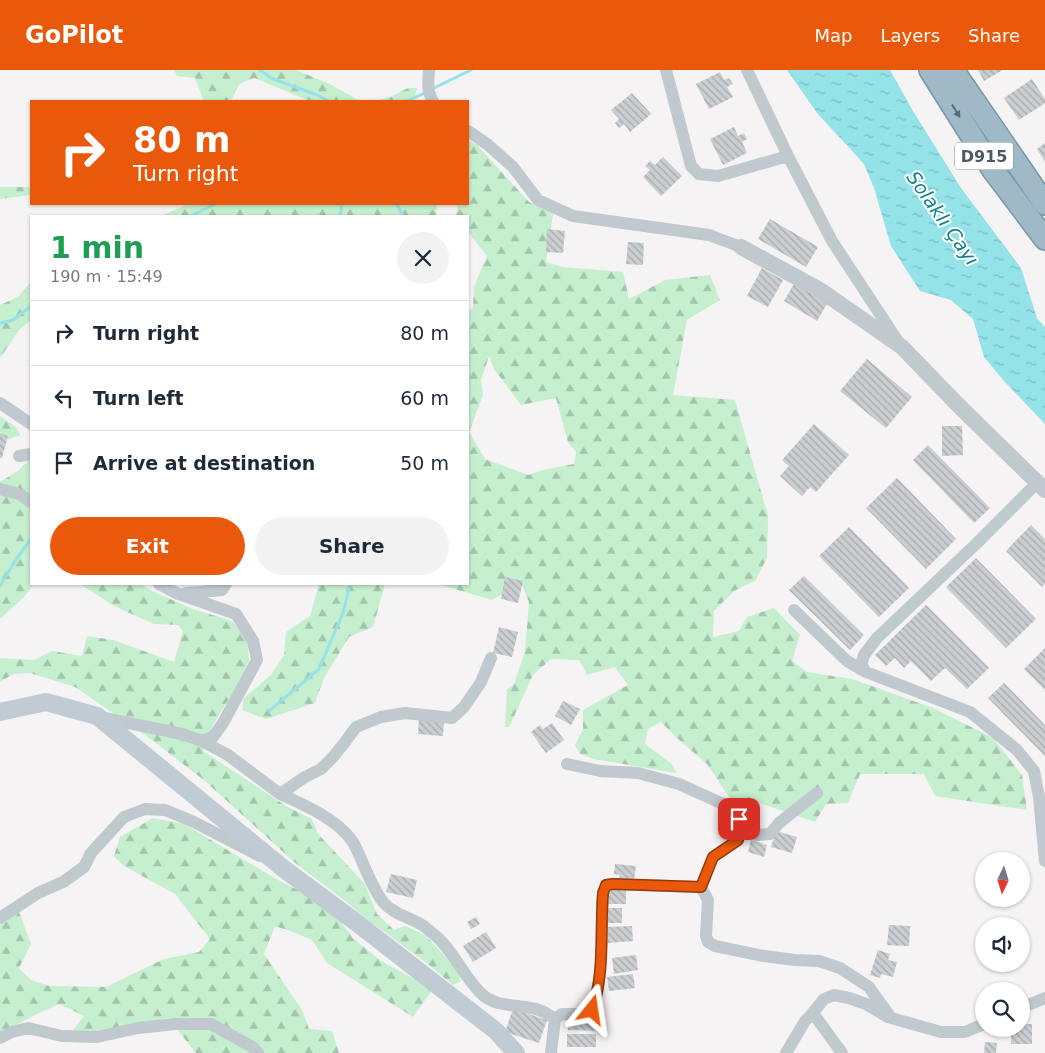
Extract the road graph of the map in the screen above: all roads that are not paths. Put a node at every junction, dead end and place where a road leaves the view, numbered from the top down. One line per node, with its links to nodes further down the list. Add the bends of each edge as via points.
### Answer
1 (429, 70): 6 (street, via 429,95)
2 (666, 70): 8 (street, via 691,166 699,174 718,176)
3 (748, 70): 8 (street)
4 (930, 70): 10 (highway, D915, one-way to 10, via 993,170)
5 (952, 70): 9 (highway, D915)
6 (432, 100)
7 (469, 132): 11 (street, via 513,167 538,200 573,216 709,234)
8 (788, 156): 12 (street, via 832,241)
9 (1045, 204)
10 (1045, 239)
11 (742, 247): 12 (street, via 820,290)
12 (902, 347): 15 (street)
13 (0, 403): 14 (street)
14 (30, 423)
15 (1041, 486): 23 (street, via 877,638 864,655 861,665)
16 (0, 490): 17 (street, via 19,494)
17 (30, 501)
18 (161, 585): 20 (street)
19 (225, 585): 20 (street, via 222,590)
20 (176, 593): 26 (street, via 236,614 253,641 257,660 223,723 213,737)
21 (794, 610): 23 (street, via 847,660)
22 (491, 658): 29 (street, via 481,682 464,708 452,718 405,713 381,717 356,727 321,769)
23 (866, 672): 31 (street, via 970,712 1018,750 1034,771)
24 (0, 712): 25 (main road, via 46,702)
25 (97, 716): 26 (street); 32 (main road)
26 (202, 741): 29 (street, via 228,755)
27 (567, 764): 30 (street, via 600,771 638,773 679,784 732,808 739,819)
28 (818, 793): 30 (street, via 770,834 758,835)
29 (280, 794): 39 (street, via 337,824 353,842 384,903 438,938 473,986 486,997 496,1003 540,1010)
30 (740, 830): 33 (street, via 738,840 713,857)
31 (1045, 861)
32 (284, 869): 34 (street, via 194,822 165,810 145,809 124,817 91,853 84,867); 43 (main road, via 496,1031)
33 (701, 887): 38 (street, via 708,900 708,942 764,956 819,961 840,968 869,987); 39 (street, via 606,885 597,997 592,1010 562,1014)
34 (0, 918)
35 (1045, 998): 36 (street)
36 (1030, 1004)
37 (810, 1015): 38 (street, via 824,999 834,995 866,1004); 45 (street); 46 (street, via 815,1016)
38 (890, 1018): 40 (street, via 941,1032 965,1032)
39 (556, 1019): 44 (street)
40 (975, 1028)
41 (0, 1038): 42 (street, via 28,1028 62,1036 97,1037 138,1028 211,1024)
42 (258, 1053)
43 (516, 1053)
44 (551, 1053)
45 (786, 1053)
46 (842, 1053)

